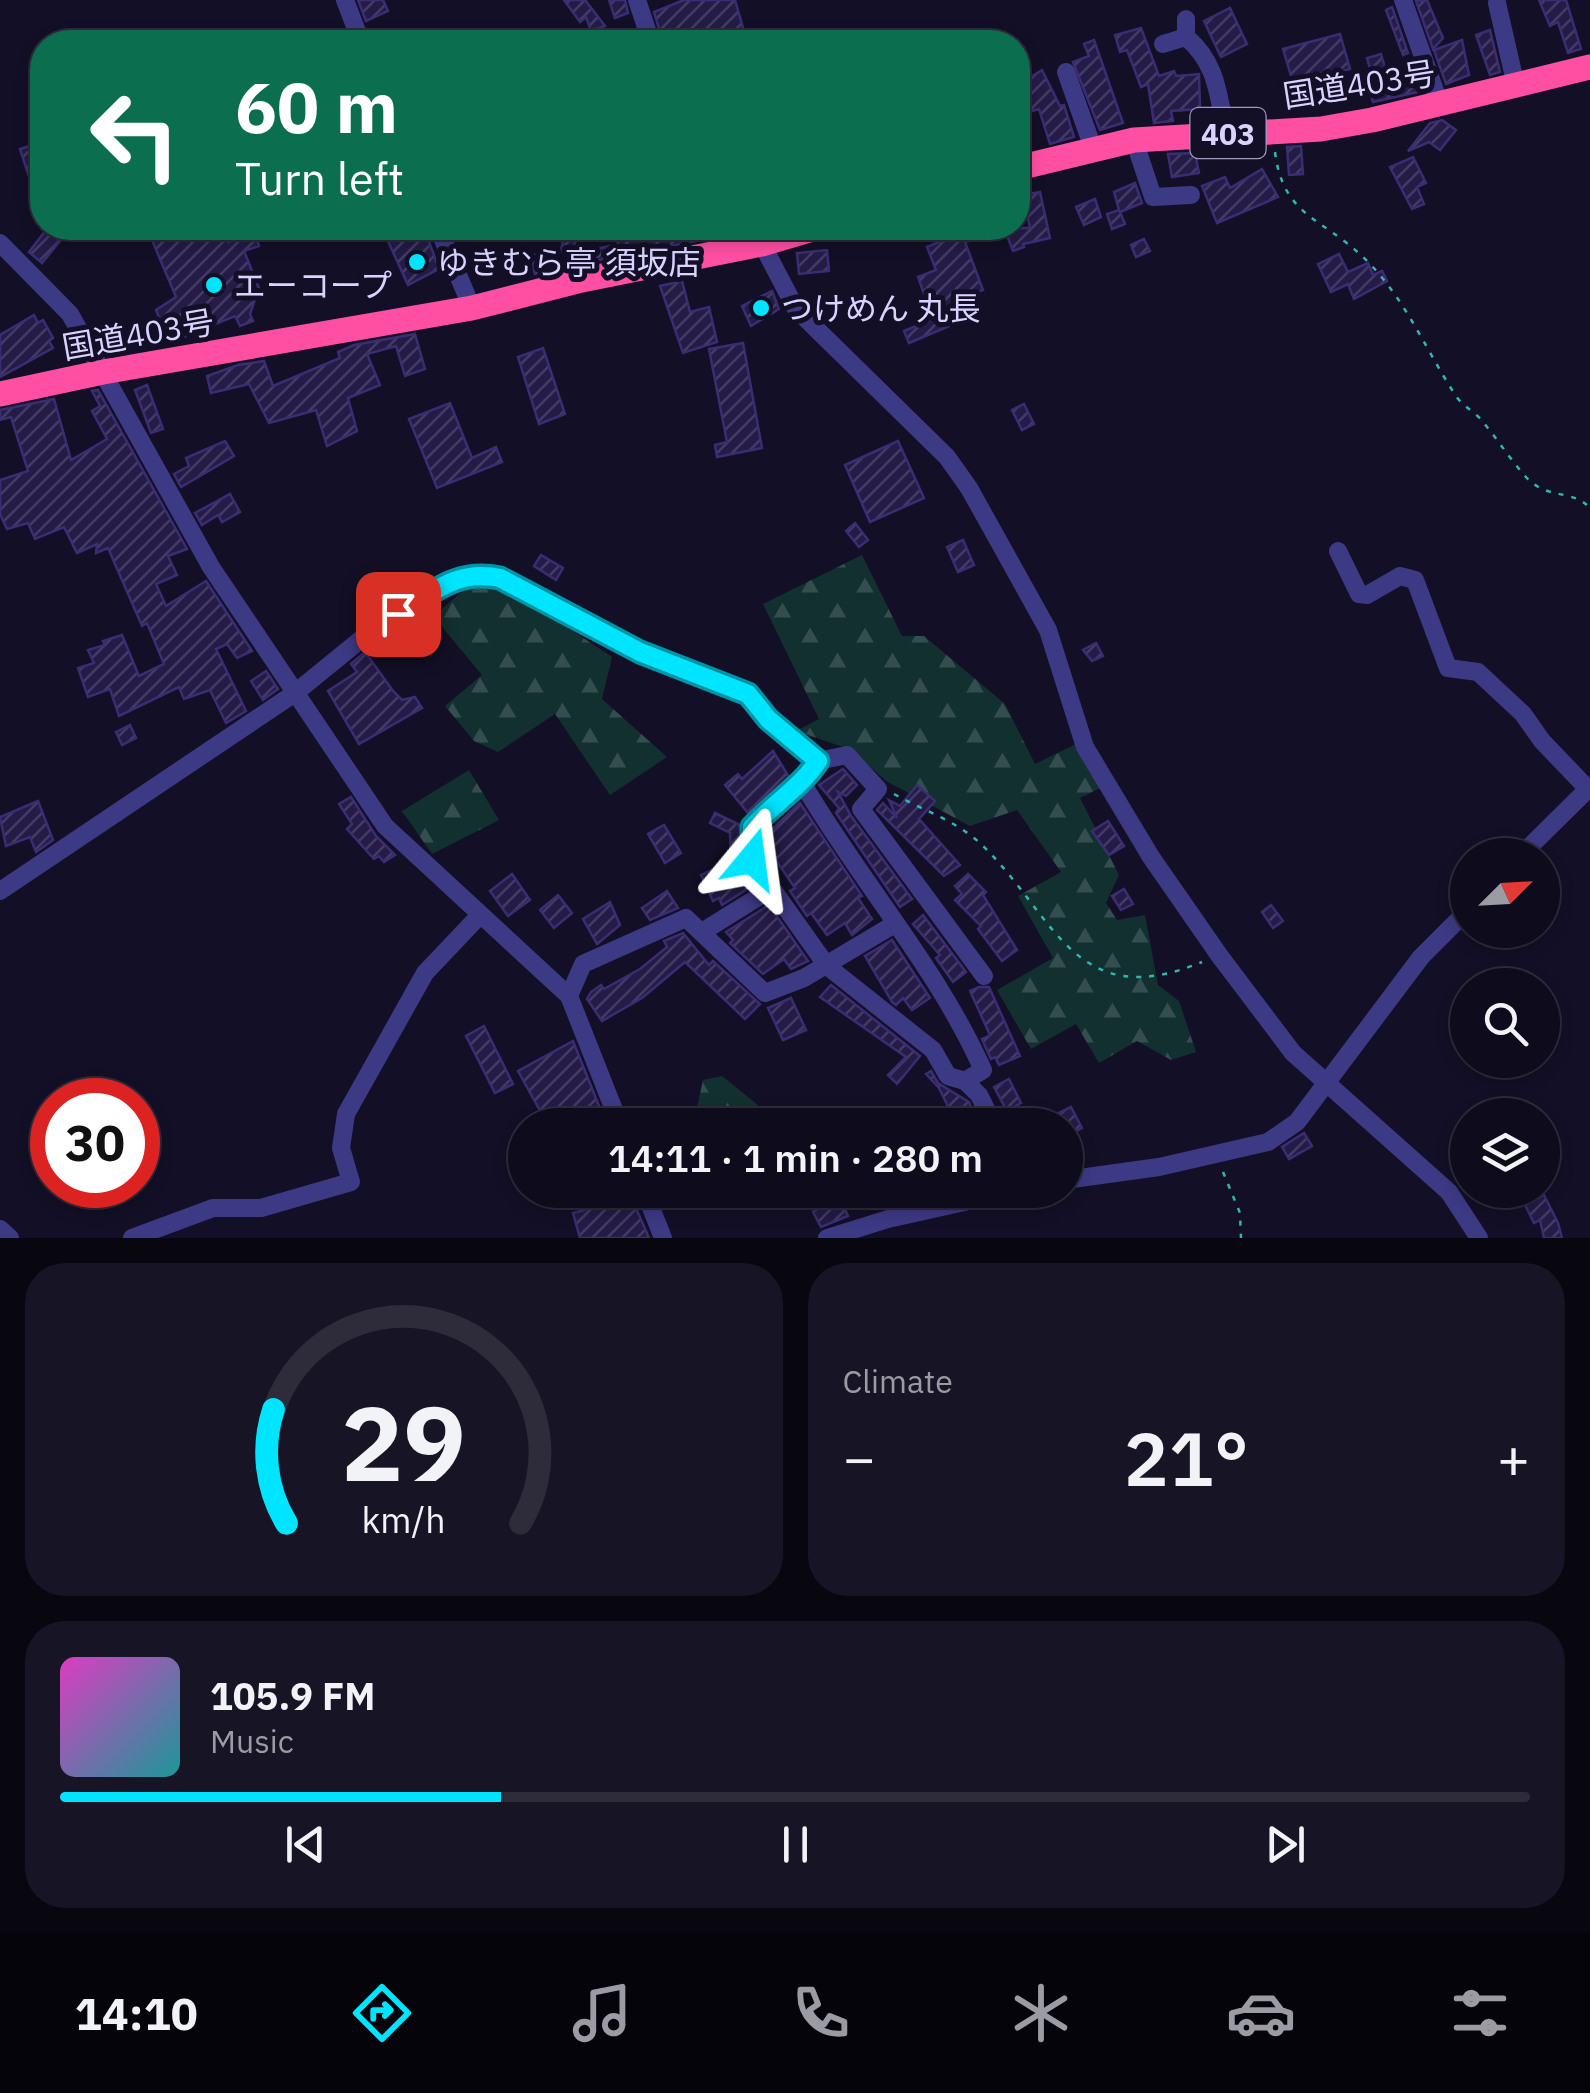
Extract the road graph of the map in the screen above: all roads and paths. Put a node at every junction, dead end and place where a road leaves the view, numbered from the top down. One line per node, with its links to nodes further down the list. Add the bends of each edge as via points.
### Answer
1 (345, 0): 5 (street)
2 (637, 0): 6 (street)
3 (1403, 0): 11 (street)
4 (1497, 2): 10 (street)
5 (356, 30)
6 (647, 30)
7 (1163, 44): 13 (street, via 1186,28 1207,54)
8 (1590, 67): 10 (highway, 国道403号 / 403)
9 (1066, 72): 15 (street)
10 (1516, 86): 11 (highway, 国道403号 / 403)
11 (1440, 105): 12 (highway, 国道403号 / 403, via 1321,128)
12 (1272, 130): 13 (highway, 国道403号 / 403); 26 (path, via 1287,198 1396,292 1459,401 1525,477 1544,494 1581,499)
13 (1226, 133): 14 (highway, 国道403号 / 403)
14 (1134, 140): 15 (highway, 国道403号 / 403); 17 (street, via 1153,198)
15 (1093, 148): 16 (highway, 国道403号 / 403)
16 (1030, 165)
17 (1191, 195)
18 (443, 240): 23 (street)
19 (719, 240): 22 (highway, 国道403号); 23 (highway, 国道403号)
20 (776, 240): 22 (highway, 国道403号)
21 (0, 242): 24 (street, via 70,314)
22 (762, 244): 40 (street, via 796,309 947,457 969,488 1048,630 1093,762)
23 (472, 308): 24 (highway, 国道403号)
24 (104, 372): 25 (highway, 国道403号); 28 (street, via 210,567)
25 (0, 394)
26 (1590, 508)
27 (1338, 551): 31 (street, via 1360,594 1400,576 1414,580 1448,668 1478,672)
28 (295, 692): 29 (street, via 376,628 446,583 476,573 563,608 640,652 748,694); 35 (street); 36 (street, via 384,826)
29 (818, 761): 30 (street); 32 (street, via 847,755)
30 (803, 784): 34 (street, via 752,827 752,859); 37 (street)
31 (1589, 788): 33 (street)
32 (878, 789): 40 (path, via 964,830 1066,947 1100,969 1149,979); 42 (street, via 861,809)
33 (1539, 838)
34 (772, 889): 39 (street); 41 (street)
35 (0, 891)
36 (480, 915): 43 (street); 54 (street, via 425,973 346,1114 341,1148 350,1182 261,1208 213,1208)
37 (894, 925): 41 (street); 44 (street, via 969,1039 983,1070)
38 (1450, 928): 45 (street, via 1421,957)
39 (702, 932): 41 (street, via 765,993); 43 (street, via 686,918 583,964)
40 (1219, 955): 45 (street)
41 (827, 966): 44 (street, via 932,1050 948,1076)
42 (984, 976)
43 (569, 996): 46 (street)
44 (965, 1080): 47 (street)
45 (1326, 1087): 48 (street, via 1298,1122 1268,1142); 58 (street, via 1449,1192)
46 (613, 1108)
47 (986, 1108)
48 (1216, 1156): 49 (street); 57 (path, via 1240,1213)
49 (1083, 1177)
50 (651, 1208): 55 (street)
51 (937, 1208): 56 (street)
52 (0, 1230): 53 (street)
53 (10, 1238)
54 (132, 1238)
55 (663, 1238)
56 (826, 1238)
57 (1240, 1238)
58 (1479, 1238)

